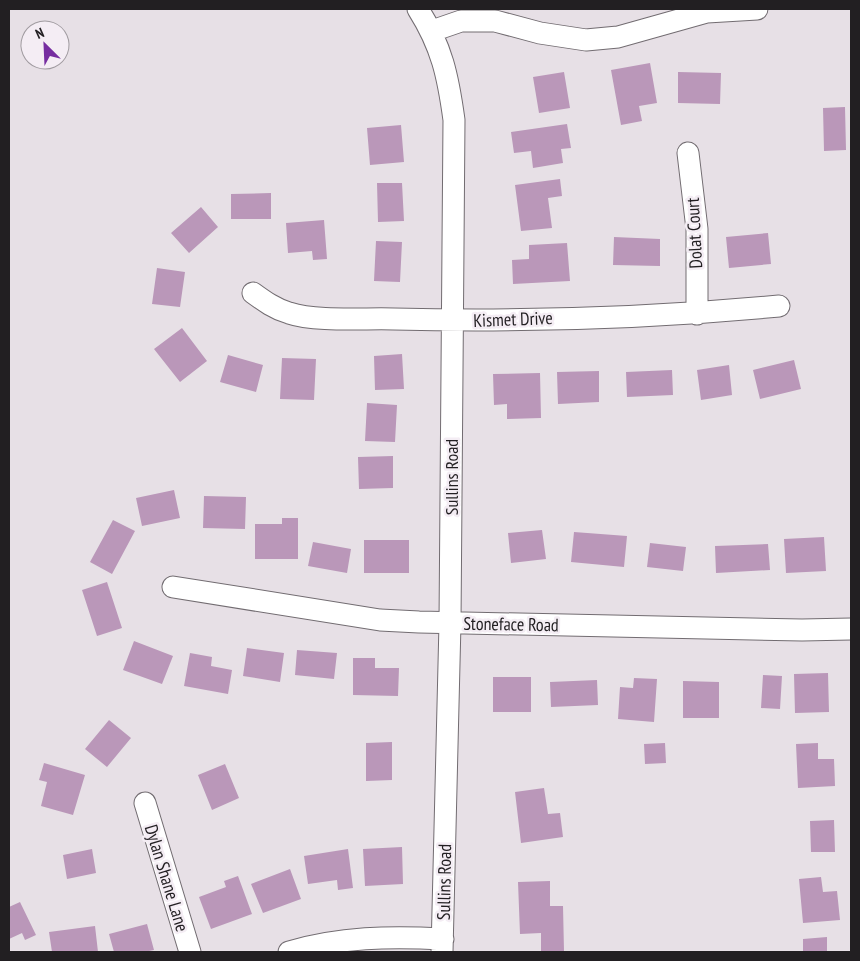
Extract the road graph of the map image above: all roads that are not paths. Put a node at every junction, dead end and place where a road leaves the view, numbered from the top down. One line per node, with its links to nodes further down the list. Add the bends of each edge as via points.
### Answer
1 (418, 9): 3 (street, Sullins Road)
2 (757, 9): 3 (street, via 708,12 618,37 586,40 540,33 495,21 461,21)
3 (432, 31): 8 (street, Sullins Road, via 448,73 454,120)
4 (688, 153): 7 (street, Dolat Court, via 696,229)
5 (253, 293): 8 (street, Kismet Drive, via 290,314)
6 (779, 306): 7 (street, Kismet Drive)
7 (697, 314): 8 (street, Kismet Drive)
8 (452, 320): 10 (street, Sullins Road)
9 (173, 587): 10 (street, Stoneface Road, via 380,620)
10 (450, 623): 11 (street, Stoneface Road); 13 (street, Sullins Road)
11 (851, 629)
12 (145, 803): 14 (street, Dylan Shane Lane)
13 (442, 946): 15 (street, via 405,937 349,939)
14 (190, 952)
15 (289, 952)

